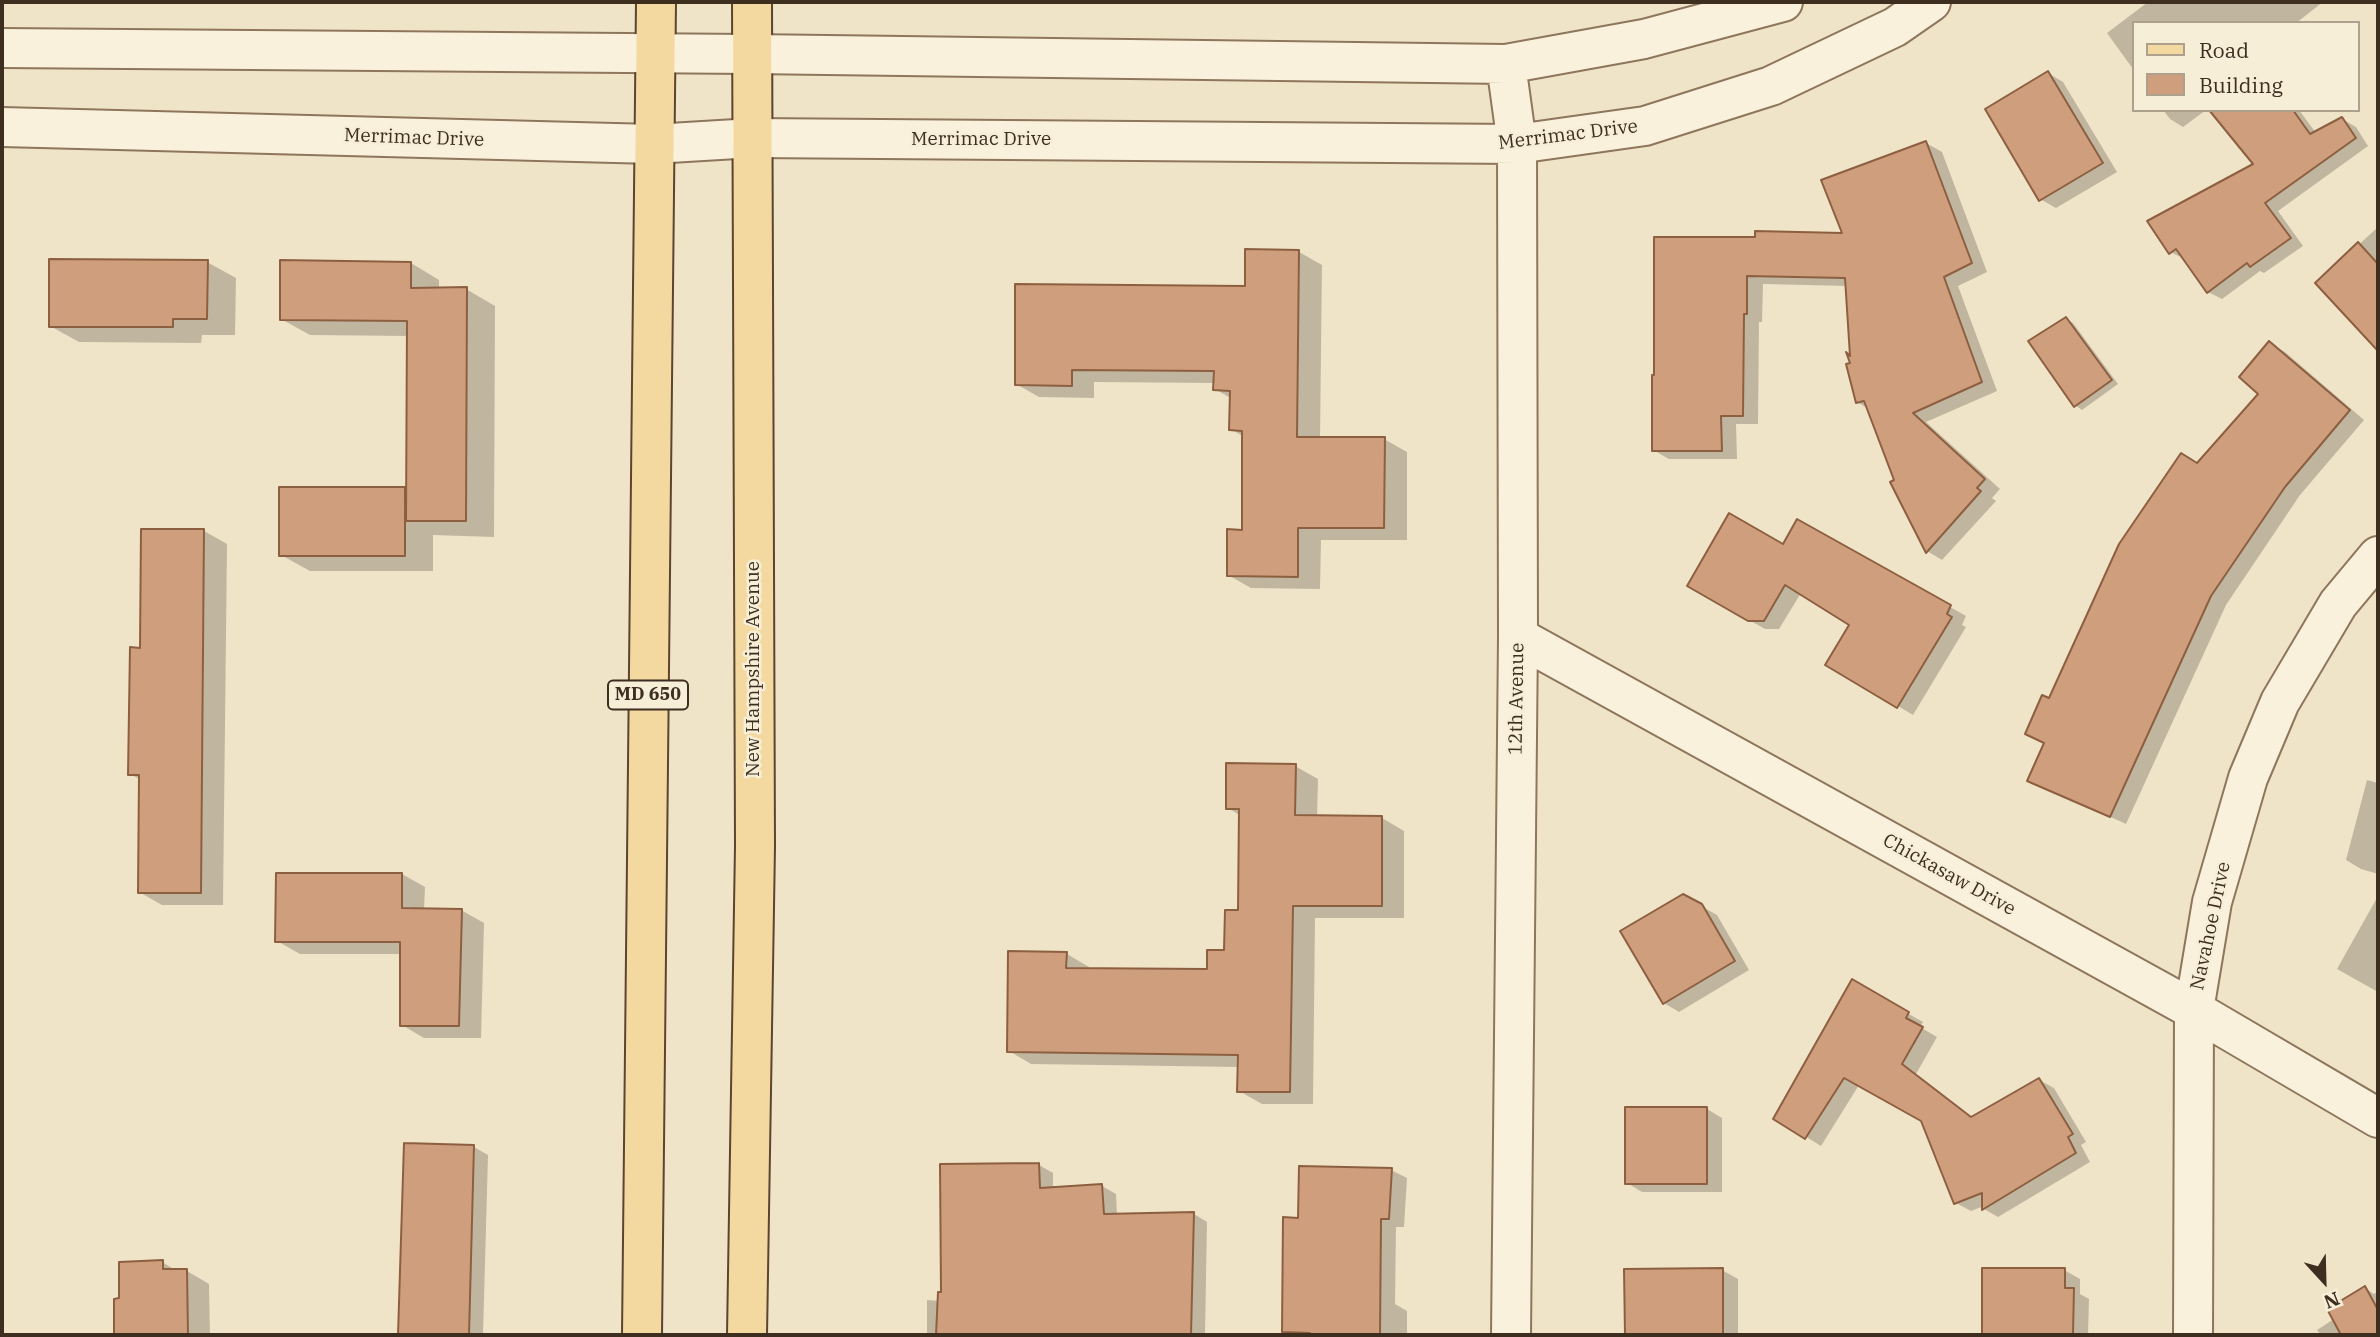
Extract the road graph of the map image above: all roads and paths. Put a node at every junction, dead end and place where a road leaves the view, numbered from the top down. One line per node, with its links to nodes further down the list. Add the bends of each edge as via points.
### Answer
1 (656, 2): 6 (main road, MD 650)
2 (752, 2): 7 (main road, New Hampshire Avenue)
3 (1783, 2): 8 (street, via 1644,39)
4 (1931, 2): 12 (street, Merrimac Drive, via 1895,27 1771,86 1645,126)
5 (2, 48): 6 (street)
6 (655, 54): 7 (street); 11 (main road, MD 650)
7 (751, 54): 8 (street); 10 (main road, New Hampshire Avenue)
8 (1506, 64): 12 (street, 12th Avenue)
9 (2, 127): 11 (street, Merrimac Drive)
10 (753, 138): 11 (street, Merrimac Drive); 12 (street, Merrimac Drive); 18 (main road, New Hampshire Avenue, via 755,846)
11 (653, 144): 17 (main road, MD 650)
12 (1517, 144): 14 (street, 12th Avenue)
13 (2378, 556): 15 (street, Navahoe Drive, via 2338,604 2286,691 2248,778 2212,902)
14 (1518, 637): 15 (street, Chickasaw Drive); 19 (street, 12th Avenue)
15 (2194, 1010): 16 (street, Chickasaw Drive); 20 (street, Navahoe Drive)
16 (2378, 1118)
17 (642, 1335)
18 (747, 1335)
19 (1511, 1335)
20 (2193, 1335)

